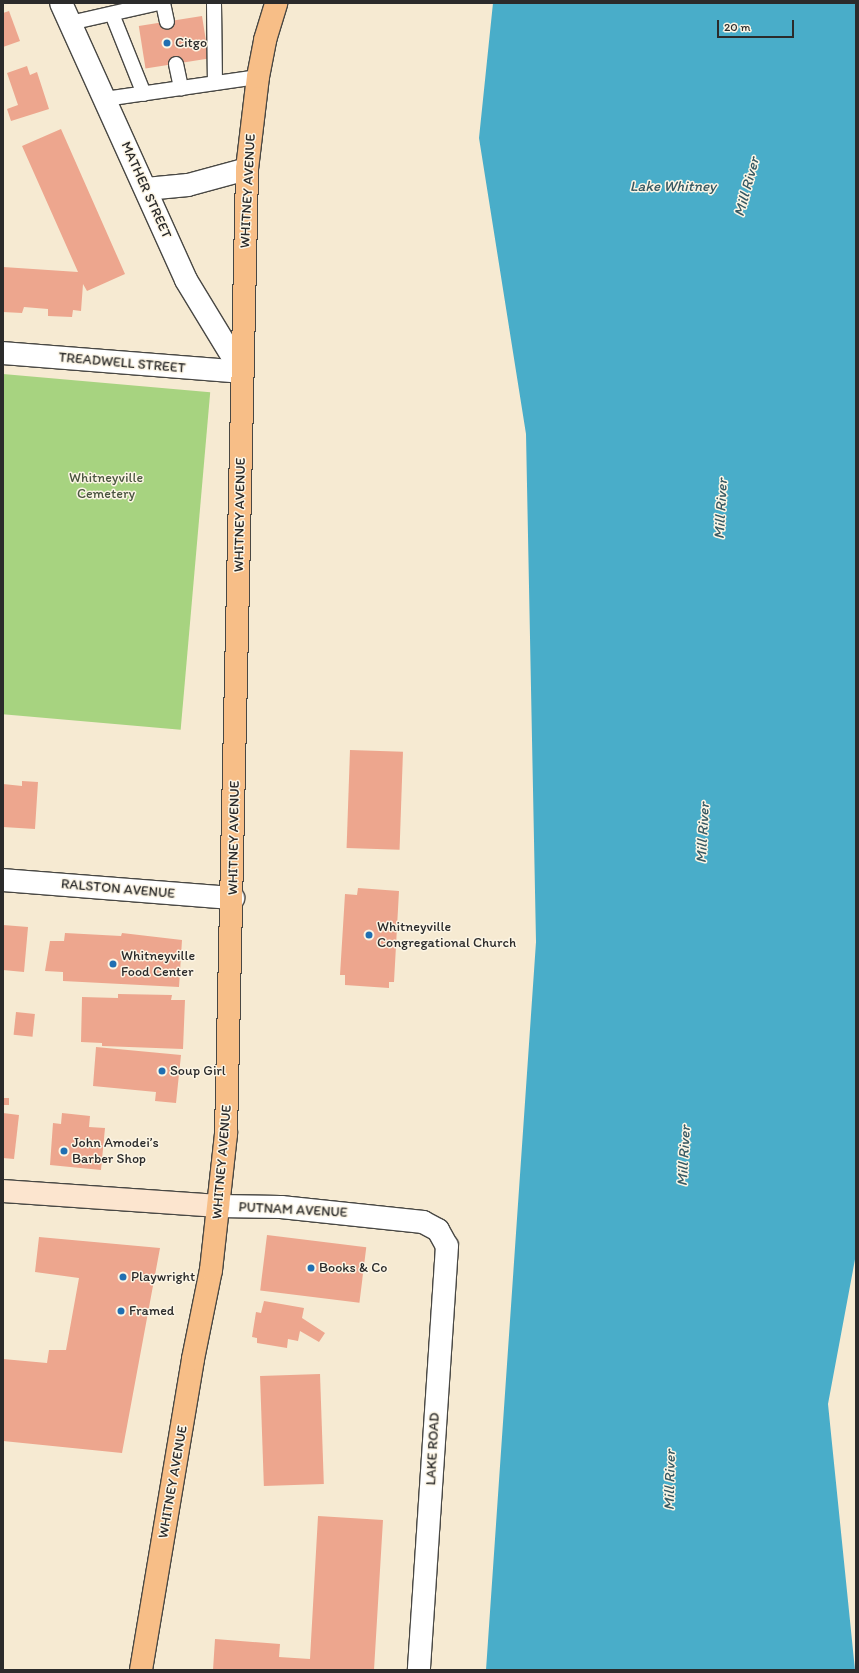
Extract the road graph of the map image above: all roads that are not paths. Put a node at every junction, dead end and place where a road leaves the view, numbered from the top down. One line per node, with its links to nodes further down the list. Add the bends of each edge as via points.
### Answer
1 (61, 3): 8 (street, MATHER STREET)
2 (158, 3): 6 (lane)
3 (163, 3): 7 (lane)
4 (214, 3): 11 (lane)
5 (276, 3): 10 (main road, WHITNEY AVENUE)
6 (112, 14): 8 (lane); 13 (lane)
7 (167, 22)
8 (70, 23): 14 (street, MATHER STREET)
9 (176, 64): 12 (lane)
10 (258, 77): 11 (lane); 15 (main road, WHITNEY AVENUE)
11 (215, 84): 12 (lane)
12 (181, 88): 13 (lane)
13 (144, 94): 14 (lane)
14 (105, 99): 16 (street, MATHER STREET)
15 (247, 169): 16 (street, via 188,185); 18 (main road, WHITNEY AVENUE)
16 (146, 189): 18 (street, MATHER STREET, via 186,280)
17 (3, 353): 18 (street, TREADWELL STREET)
18 (242, 372): 20 (main road, WHITNEY AVENUE)
19 (3, 880): 20 (street, RALSTON AVENUE)
20 (233, 898): 22 (main road, WHITNEY AVENUE, via 226,1134)
21 (3, 1191): 22 (main road, PUTNAM AVENUE)
22 (218, 1206): 23 (street, PUTNAM AVENUE, via 281,1207 363,1214 423,1222); 24 (main road, WHITNEY AVENUE, via 211,1270 193,1359)
23 (438, 1230): 25 (street, LAKE ROAD, via 447,1246 448,1258 438,1359)
24 (141, 1670)
25 (419, 1670)

